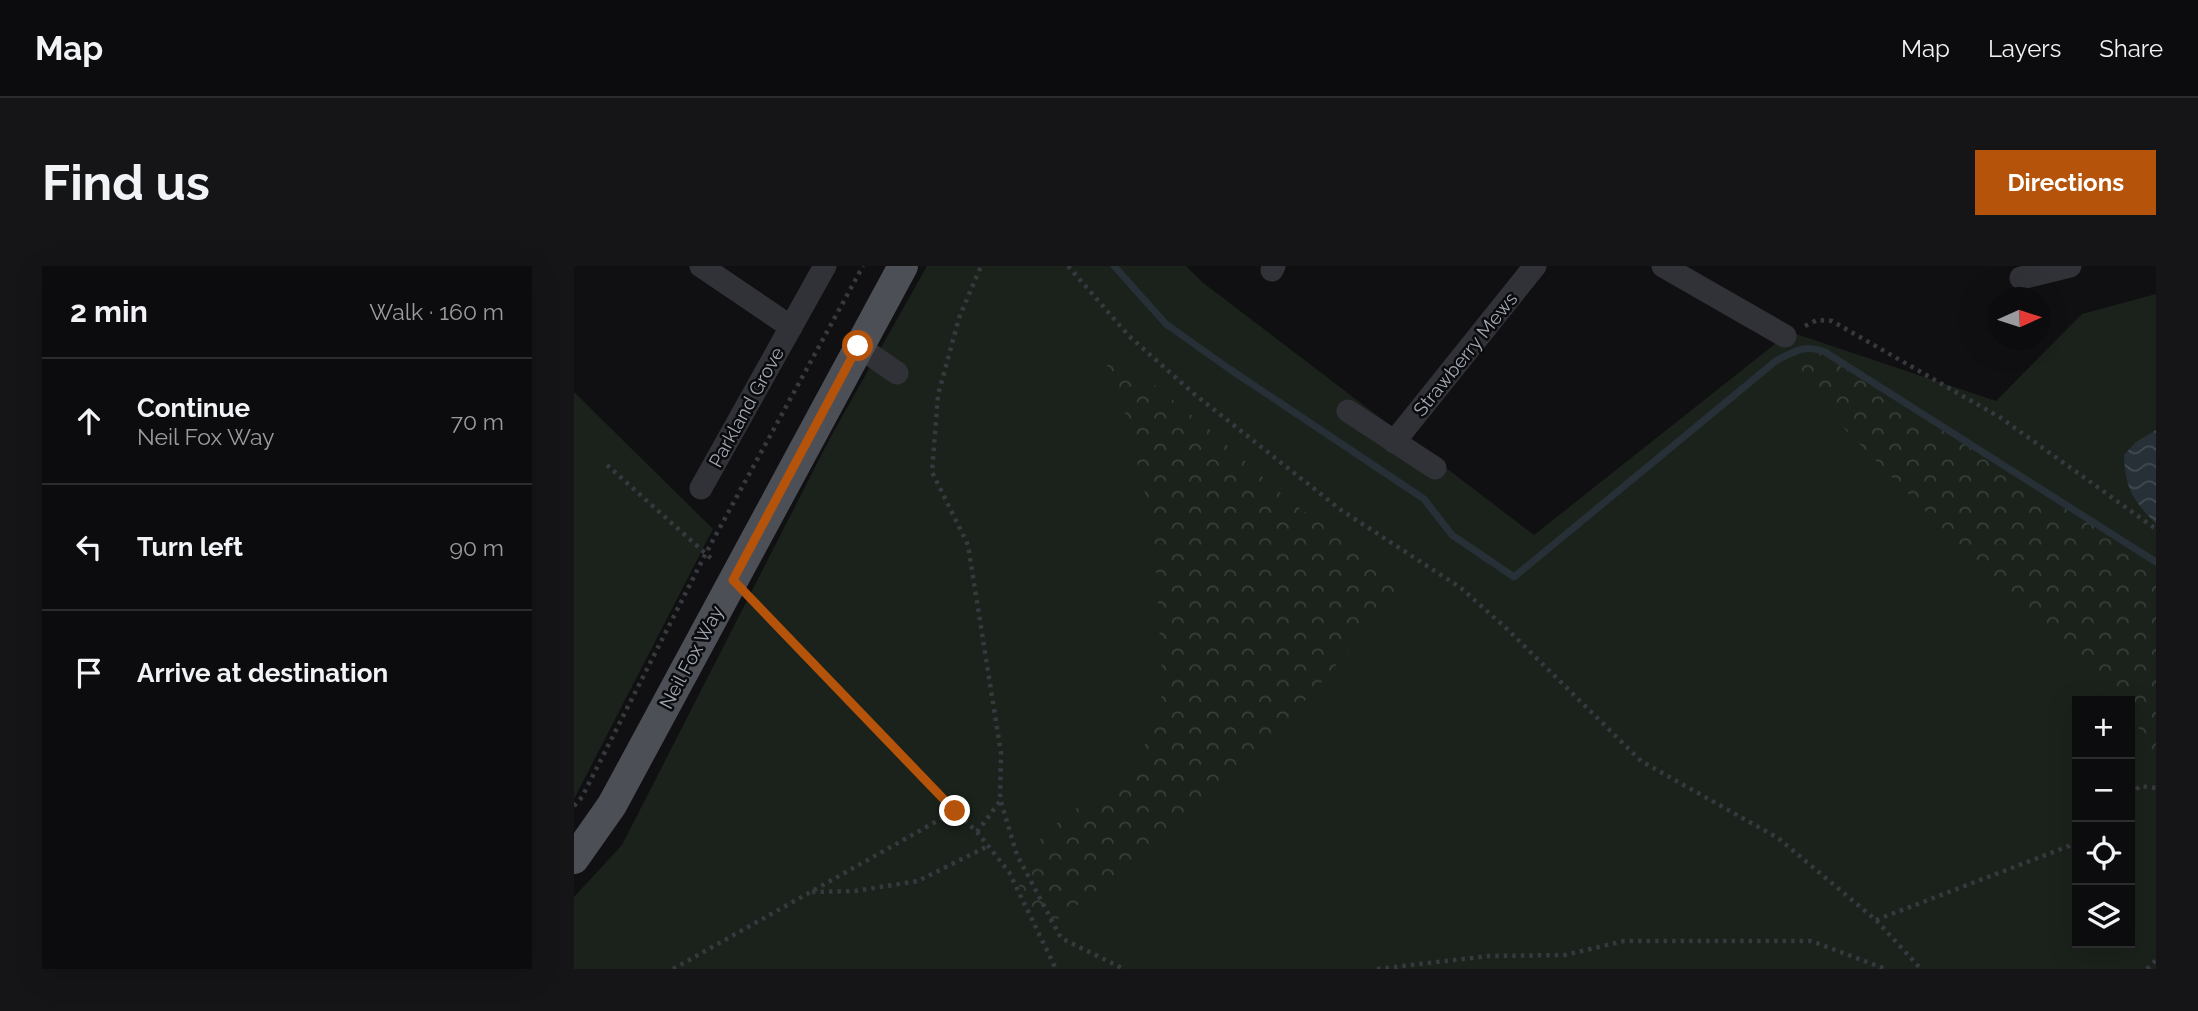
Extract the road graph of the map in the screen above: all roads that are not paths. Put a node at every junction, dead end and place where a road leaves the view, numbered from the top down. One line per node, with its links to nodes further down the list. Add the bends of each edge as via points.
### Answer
1 (701, 266): 8 (street, Parkland Grove)
2 (825, 266): 8 (street, Parkland Grove)
3 (903, 266): 10 (main road, Neil Fox Way)
4 (1535, 266): 13 (street, Strawberry Mews)
5 (1663, 266): 9 (street)
6 (2070, 266): 7 (street)
7 (2021, 278)
8 (792, 327): 15 (street, Parkland Grove)
9 (1785, 336)
10 (858, 346): 11 (street); 16 (main road, Neil Fox Way, via 612,805)
11 (897, 373)
12 (1348, 411): 13 (street)
13 (1394, 442): 14 (street)
14 (1435, 468)
15 (701, 488)
16 (574, 859)

